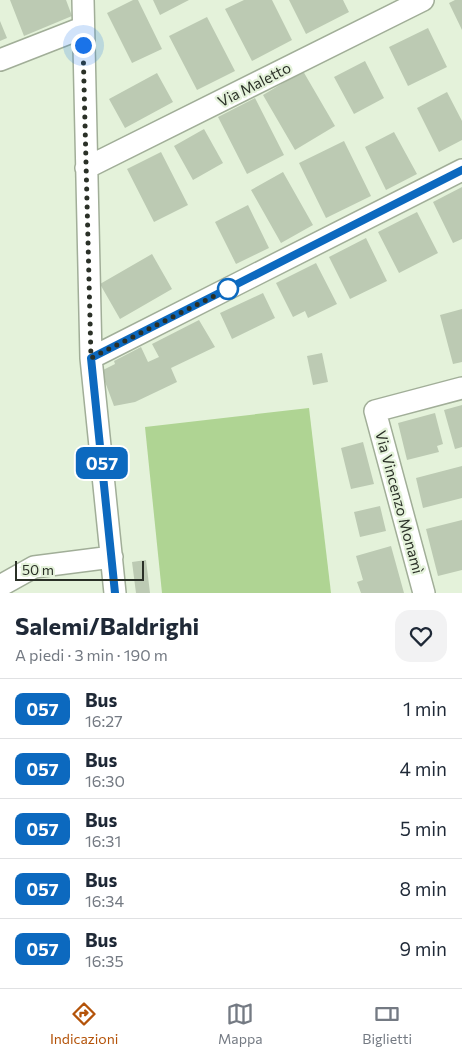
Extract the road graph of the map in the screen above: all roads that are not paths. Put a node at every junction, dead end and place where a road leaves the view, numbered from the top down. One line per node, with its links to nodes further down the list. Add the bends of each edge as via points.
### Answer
1 (83, 0): 3 (street)
2 (422, 0): 5 (street, Via Maletto)
3 (82, 28): 4 (street); 5 (street)
4 (0, 60)
5 (86, 168): 7 (street)
6 (462, 170): 7 (street)
7 (91, 358): 9 (street)
8 (462, 388): 12 (street, Via Vincenzo Monamì, via 375,412)
9 (112, 557): 10 (street, via 34,567); 11 (street)
10 (0, 586)
11 (115, 593)
12 (424, 593)

